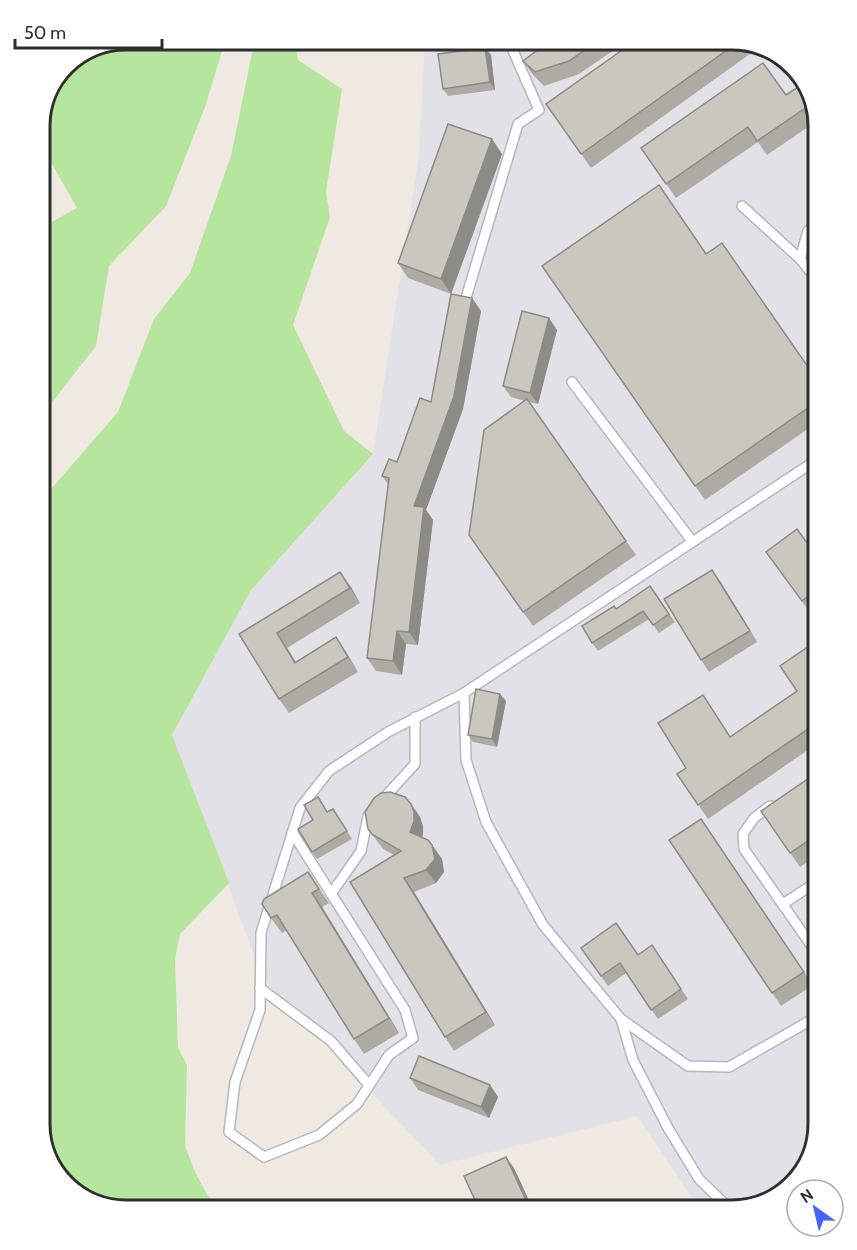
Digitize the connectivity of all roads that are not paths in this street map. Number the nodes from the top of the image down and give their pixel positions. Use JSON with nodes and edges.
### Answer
{"nodes":[{"id":1,"x":513,"y":50,"type":"edge"},
{"id":2,"x":548,"y":103,"type":"edge"},
{"id":3,"x":539,"y":110,"type":"junction"},
{"id":4,"x":742,"y":206,"type":"dead end"},
{"id":5,"x":808,"y":231,"type":"edge"},
{"id":6,"x":800,"y":259,"type":"junction"},
{"id":7,"x":808,"y":269,"type":"edge"},
{"id":8,"x":466,"y":298,"type":"edge"},
{"id":9,"x":572,"y":382,"type":"dead end"},
{"id":10,"x":808,"y":466,"type":"edge"},
{"id":11,"x":692,"y":541,"type":"junction"},
{"id":12,"x":464,"y":693,"type":"junction"},
{"id":13,"x":415,"y":717,"type":"junction"},
{"id":14,"x":781,"y":798,"type":"edge"},
{"id":15,"x":292,"y":832,"type":"junction"},
{"id":16,"x":808,"y":888,"type":"edge"},
{"id":17,"x":331,"y":894,"type":"junction"},
{"id":18,"x":783,"y":904,"type":"junction"},
{"id":19,"x":808,"y":940,"type":"edge"},
{"id":20,"x":260,"y":988,"type":"junction"},
{"id":21,"x":621,"y":1019,"type":"junction"},
{"id":22,"x":808,"y":1022,"type":"edge"},
{"id":23,"x":369,"y":1085,"type":"junction"},
{"id":24,"x":721,"y":1200,"type":"edge"}],
"edges":[{"from":1,"to":3,"type":"lane"},
{"from":2,"to":3,"type":"lane"},
{"from":3,"to":8,"type":"lane"},
{"from":4,"to":6,"type":"lane"},
{"from":5,"to":6,"type":"lane"},
{"from":6,"to":7,"type":"lane"},
{"from":9,"to":11,"type":"lane"},
{"from":10,"to":11,"type":"lane"},
{"from":11,"to":12,"type":"lane"},
{"from":12,"to":13,"type":"lane"},
{"from":12,"to":21,"type":"lane"},
{"from":13,"to":15,"type":"lane"},
{"from":13,"to":17,"type":"lane"},
{"from":14,"to":18,"type":"lane"},
{"from":15,"to":17,"type":"lane"},
{"from":15,"to":20,"type":"lane"},
{"from":16,"to":18,"type":"lane"},
{"from":17,"to":23,"type":"lane"},
{"from":18,"to":19,"type":"lane"},
{"from":20,"to":23,"type":"lane"},
{"from":20,"to":23,"type":"lane"},
{"from":21,"to":22,"type":"lane"},
{"from":21,"to":24,"type":"lane"}]}
